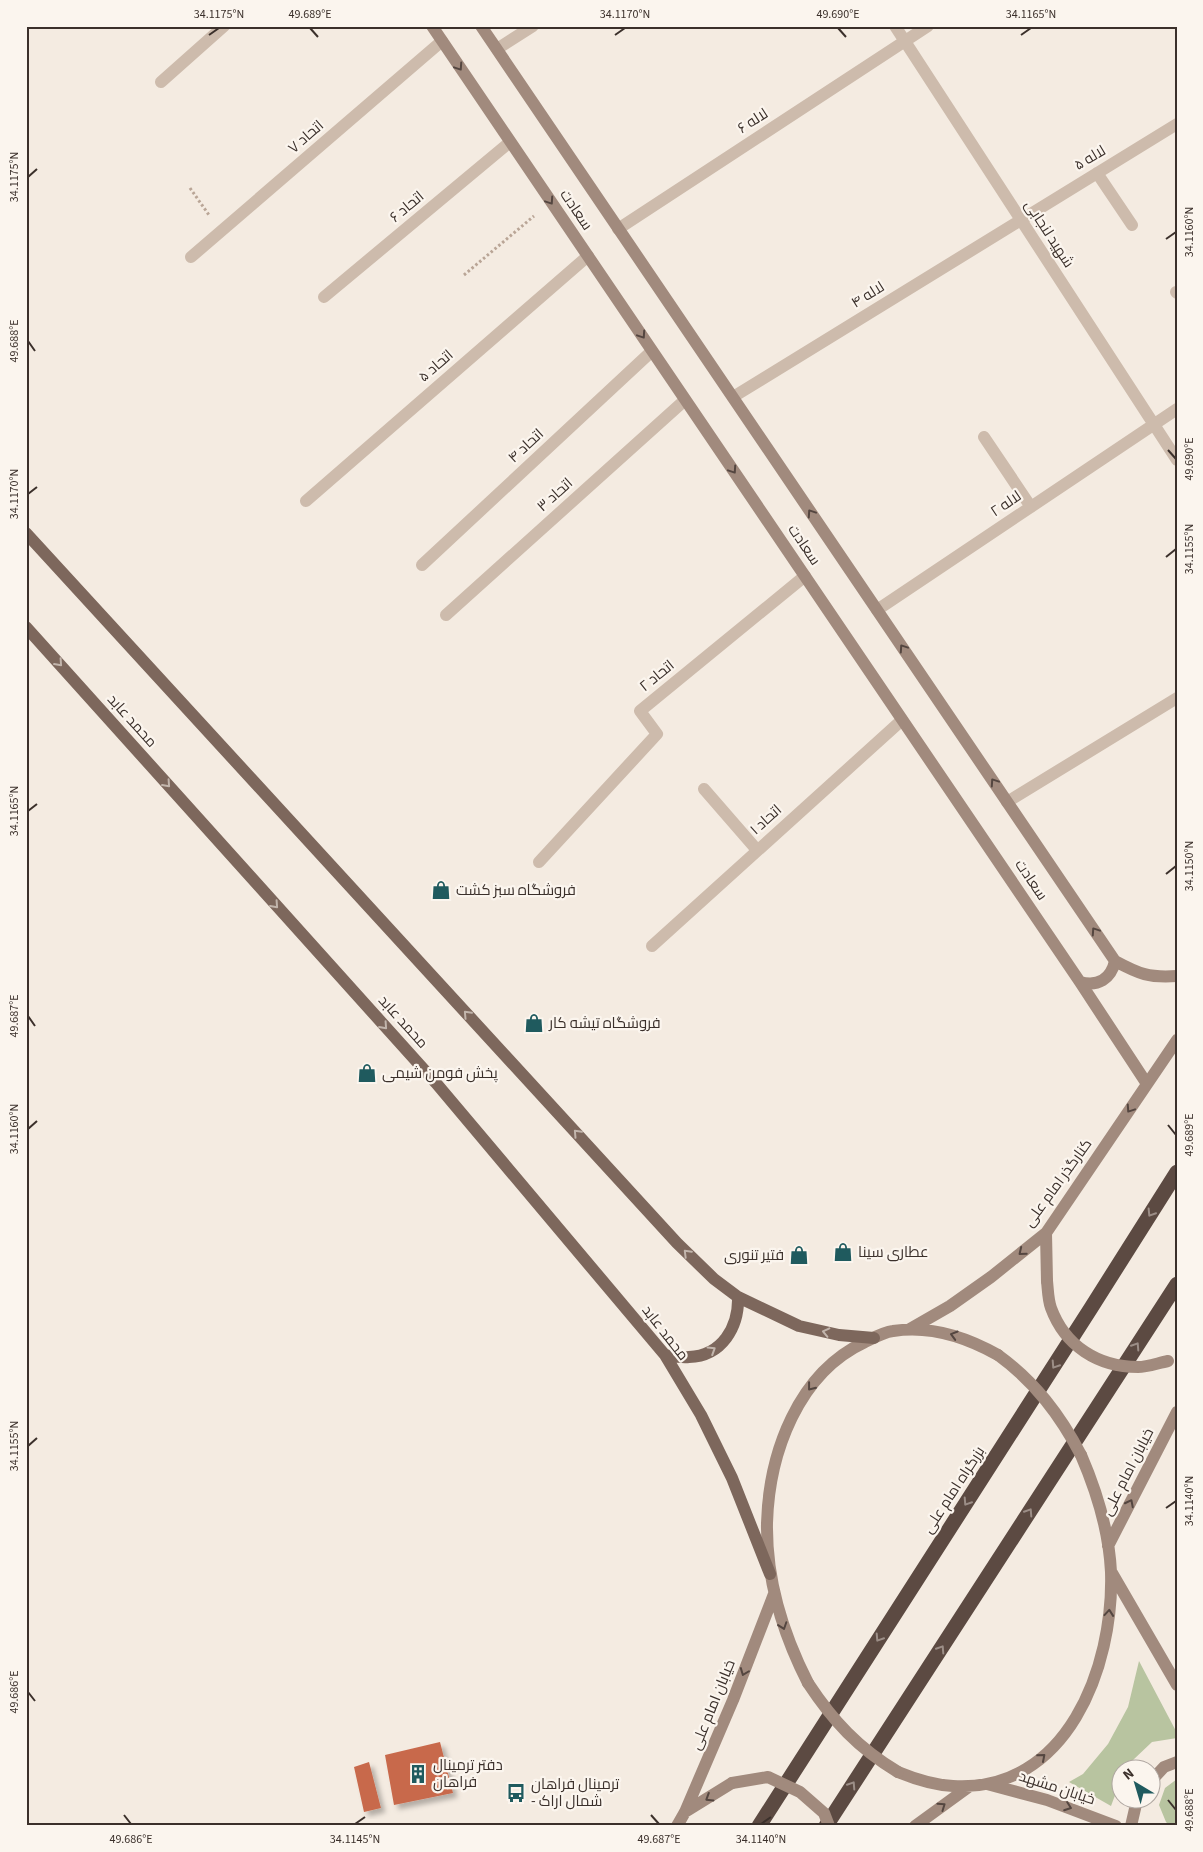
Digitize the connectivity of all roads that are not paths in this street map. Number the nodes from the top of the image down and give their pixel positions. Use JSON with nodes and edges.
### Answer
{"nodes":[{"id":1,"x":224,"y":26,"type":"edge"},
{"id":2,"x":432,"y":26,"type":"edge"},
{"id":3,"x":481,"y":26,"type":"edge"},
{"id":4,"x":533,"y":26,"type":"edge"},
{"id":5,"x":895,"y":26,"type":"edge"},
{"id":6,"x":928,"y":26,"type":"edge"},
{"id":7,"x":442,"y":41,"type":"junction"},
{"id":8,"x":905,"y":41,"type":"junction"},
{"id":9,"x":497,"y":49,"type":"junction"},
{"id":10,"x":161,"y":82,"type":"dead end"},
{"id":11,"x":1177,"y":124,"type":"edge"},
{"id":12,"x":510,"y":142,"type":"junction"},
{"id":13,"x":1097,"y":172,"type":"junction"},
{"id":14,"x":1020,"y":219,"type":"junction"},
{"id":15,"x":1132,"y":225,"type":"dead end"},
{"id":16,"x":618,"y":229,"type":"junction"},
{"id":17,"x":588,"y":256,"type":"junction"},
{"id":18,"x":191,"y":257,"type":"dead end"},
{"id":19,"x":324,"y":297,"type":"dead end"},
{"id":20,"x":652,"y":351,"type":"junction"},
{"id":21,"x":733,"y":397,"type":"junction"},
{"id":22,"x":685,"y":400,"type":"junction"},
{"id":23,"x":1177,"y":409,"type":"edge"},
{"id":24,"x":1154,"y":425,"type":"junction"},
{"id":25,"x":984,"y":437,"type":"dead end"},
{"id":26,"x":1177,"y":460,"type":"edge"},
{"id":27,"x":306,"y":501,"type":"dead end"},
{"id":28,"x":1030,"y":508,"type":"junction"},
{"id":29,"x":26,"y":533,"type":"edge"},
{"id":30,"x":422,"y":564,"type":"dead end"},
{"id":31,"x":805,"y":576,"type":"junction"},
{"id":32,"x":877,"y":610,"type":"junction"},
{"id":33,"x":446,"y":615,"type":"dead end"},
{"id":34,"x":26,"y":626,"type":"edge"},
{"id":35,"x":1177,"y":698,"type":"edge"},
{"id":36,"x":902,"y":720,"type":"junction"},
{"id":37,"x":704,"y":789,"type":"dead end"},
{"id":38,"x":1007,"y":802,"type":"junction"},
{"id":39,"x":758,"y":850,"type":"junction"},
{"id":40,"x":539,"y":862,"type":"dead end"},
{"id":41,"x":652,"y":946,"type":"dead end"},
{"id":42,"x":1115,"y":961,"type":"junction"},
{"id":43,"x":1177,"y":976,"type":"edge"},
{"id":44,"x":1080,"y":982,"type":"junction"},
{"id":45,"x":1177,"y":1040,"type":"edge"},
{"id":46,"x":1146,"y":1084,"type":"junction"},
{"id":47,"x":1177,"y":1172,"type":"edge"},
{"id":48,"x":1046,"y":1233,"type":"junction"},
{"id":49,"x":1177,"y":1284,"type":"edge"},
{"id":50,"x":738,"y":1297,"type":"junction"},
{"id":51,"x":909,"y":1330,"type":"junction"},
{"id":52,"x":874,"y":1338,"type":"junction"},
{"id":53,"x":665,"y":1356,"type":"junction"},
{"id":54,"x":1172,"y":1360,"type":"edge"},
{"id":55,"x":1177,"y":1412,"type":"edge"},
{"id":56,"x":1108,"y":1546,"type":"junction"},
{"id":57,"x":1111,"y":1570,"type":"junction"},
{"id":58,"x":770,"y":1574,"type":"junction"},
{"id":59,"x":774,"y":1594,"type":"junction"},
{"id":60,"x":1177,"y":1685,"type":"edge"},
{"id":61,"x":1177,"y":1762,"type":"edge"},
{"id":62,"x":1160,"y":1771,"type":"edge"},
{"id":63,"x":987,"y":1784,"type":"junction"},
{"id":64,"x":970,"y":1786,"type":"junction"},
{"id":65,"x":1136,"y":1810,"type":"edge"},
{"id":66,"x":686,"y":1812,"type":"junction"},
{"id":67,"x":677,"y":1826,"type":"edge"},
{"id":68,"x":759,"y":1826,"type":"edge"},
{"id":69,"x":827,"y":1826,"type":"edge"},
{"id":70,"x":914,"y":1826,"type":"edge"},
{"id":71,"x":1116,"y":1826,"type":"edge"},
{"id":72,"x":1132,"y":1826,"type":"edge"}],
"edges":[{"from":1,"to":10,"type":"street"},
{"from":2,"to":7,"type":"main road","name":"سعادت"},
{"from":3,"to":9,"type":"main road","name":"سعادت"},
{"from":4,"to":9,"type":"street"},
{"from":5,"to":8,"type":"street","name":"شهید لنجابی"},
{"from":6,"to":8,"type":"street","name":"لاله ۶"},
{"from":7,"to":12,"type":"main road","name":"سعادت","one_way":true},
{"from":7,"to":18,"type":"street","name":"اتحاد ۷"},
{"from":8,"to":14,"type":"street","name":"شهید لنجابی"},
{"from":8,"to":16,"type":"street","name":"لاله ۶"},
{"from":9,"to":16,"type":"main road","name":"سعادت"},
{"from":11,"to":13,"type":"street","name":"لاله ۵"},
{"from":12,"to":17,"type":"main road","name":"سعادت","one_way":true},
{"from":12,"to":19,"type":"street","name":"اتحاد ۶"},
{"from":13,"to":14,"type":"street","name":"لاله ۵"},
{"from":13,"to":15,"type":"street"},
{"from":14,"to":21,"type":"street","name":"لاله ۴"},
{"from":14,"to":24,"type":"street","name":"شهید لنجابی"},
{"from":16,"to":21,"type":"main road","name":"سعادت"},
{"from":17,"to":20,"type":"main road","name":"سعادت","one_way":true},
{"from":17,"to":27,"type":"street","name":"اتحاد ۵"},
{"from":20,"to":22,"type":"main road","name":"سعادت"},
{"from":20,"to":30,"type":"street","name":"اتحاد ۴"},
{"from":32,"to":21,"type":"main road","name":"سعادت","one_way":true},
{"from":22,"to":31,"type":"main road","name":"سعادت","one_way":true},
{"from":22,"to":33,"type":"street","name":"اتحاد ۳"},
{"from":23,"to":24,"type":"street","name":"لاله ۲"},
{"from":24,"to":26,"type":"street","name":"شهید لنجابی"},
{"from":24,"to":28,"type":"street","name":"لاله ۲"},
{"from":25,"to":28,"type":"street"},
{"from":28,"to":32,"type":"street","name":"لاله ۲"},
{"from":50,"to":29,"type":"main road","one_way":true},
{"from":31,"to":36,"type":"main road","name":"سعادت"},
{"from":31,"to":40,"type":"street","name":"اتحاد ۲"},
{"from":38,"to":32,"type":"main road","name":"سعادت","one_way":true},
{"from":34,"to":53,"type":"main road","name":"محمد عابد","one_way":true},
{"from":35,"to":38,"type":"street"},
{"from":36,"to":39,"type":"street","name":"اتحاد ۱"},
{"from":36,"to":44,"type":"main road","name":"سعادت"},
{"from":37,"to":39,"type":"street"},
{"from":42,"to":38,"type":"main road","name":"سعادت","one_way":true},
{"from":39,"to":41,"type":"street","name":"اتحاد ۱"},
{"from":42,"to":43,"type":"main road","name":"سعادت"},
{"from":42,"to":44,"type":"main road"},
{"from":44,"to":46,"type":"main road","name":"سعادت"},
{"from":45,"to":46,"type":"main road","name":"کنارگذر امام علی"},
{"from":46,"to":48,"type":"main road","name":"کنارگذر امام علی","one_way":true},
{"from":47,"to":68,"type":"highway","name":"بزرگراه امام علی","one_way":true},
{"from":48,"to":51,"type":"main road","name":"کنارگذر امام علی","one_way":true},
{"from":48,"to":54,"type":"main road","bridge":true},
{"from":69,"to":49,"type":"highway","one_way":true},
{"from":52,"to":50,"type":"main road","one_way":true},
{"from":53,"to":50,"type":"main road","one_way":true},
{"from":51,"to":52,"type":"main road"},
{"from":56,"to":51,"type":"main road","one_way":true,"bridge":true},
{"from":52,"to":58,"type":"main road","one_way":true},
{"from":53,"to":58,"type":"main road","name":"محمد عابد"},
{"from":56,"to":55,"type":"main road","name":"خیابان امام علی","one_way":true},
{"from":56,"to":57,"type":"main road"},
{"from":57,"to":60,"type":"main road"},
{"from":63,"to":57,"type":"main road","one_way":true},
{"from":58,"to":59,"type":"main road"},
{"from":59,"to":64,"type":"main road","one_way":true,"bridge":true},
{"from":59,"to":66,"type":"main road","name":"خیابان امام علی","one_way":true},
{"from":61,"to":62,"type":"main road"},
{"from":63,"to":64,"type":"main road"},
{"from":63,"to":71,"type":"main road","name":"خیابان مشهد","one_way":true},
{"from":70,"to":64,"type":"main road","one_way":true},
{"from":65,"to":72,"type":"main road"},
{"from":66,"to":67,"type":"main road","name":"خیابان امام علی"},
{"from":69,"to":66,"type":"main road","one_way":true,"bridge":true}]}
